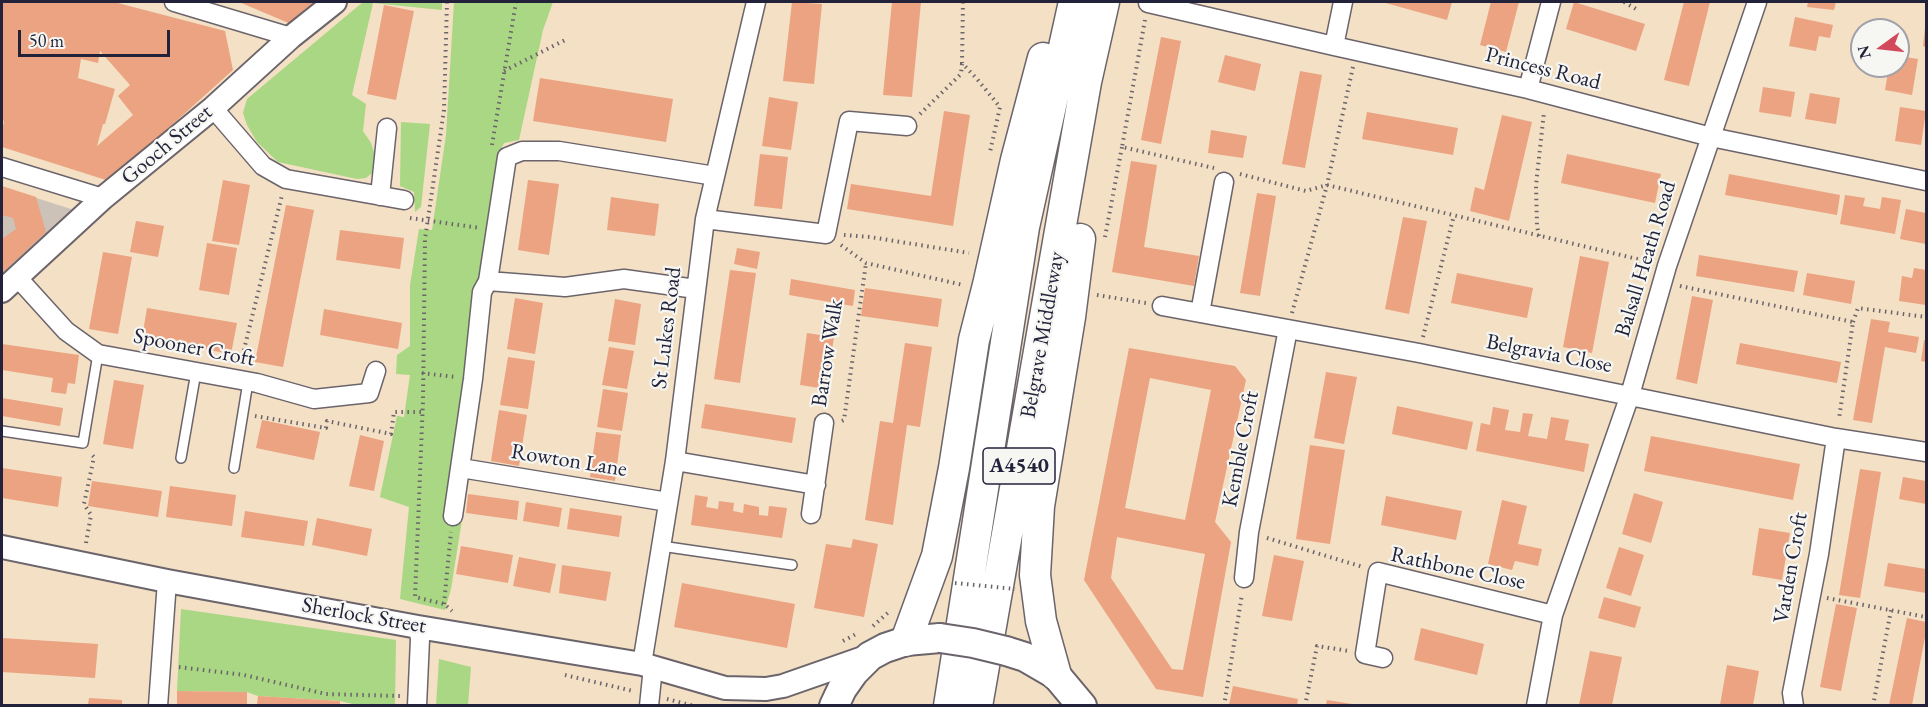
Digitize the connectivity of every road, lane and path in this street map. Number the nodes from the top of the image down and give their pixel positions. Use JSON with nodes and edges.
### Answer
{"nodes":[{"id":1,"x":174,"y":2,"type":"edge"},
{"id":2,"x":335,"y":2,"type":"edge"},
{"id":3,"x":447,"y":2,"type":"edge"},
{"id":4,"x":756,"y":2,"type":"edge"},
{"id":5,"x":963,"y":2,"type":"edge"},
{"id":6,"x":1058,"y":2,"type":"edge"},
{"id":7,"x":1074,"y":2,"type":"edge"},
{"id":8,"x":1104,"y":2,"type":"edge"},
{"id":9,"x":1117,"y":2,"type":"edge"},
{"id":10,"x":1343,"y":2,"type":"edge"},
{"id":11,"x":1551,"y":2,"type":"edge"},
{"id":12,"x":1624,"y":2,"type":"edge"},
{"id":13,"x":1757,"y":2,"type":"edge"},
{"id":14,"x":1149,"y":3,"type":"edge"},
{"id":15,"x":1636,"y":9,"type":"dead end"},
{"id":16,"x":291,"y":37,"type":"junction"},
{"id":17,"x":567,"y":39,"type":"dead end"},
{"id":18,"x":1334,"y":46,"type":"junction"},
{"id":19,"x":1357,"y":51,"type":"junction"},
{"id":20,"x":962,"y":63,"type":"junction"},
{"id":21,"x":503,"y":72,"type":"dead end"},
{"id":22,"x":1528,"y":88,"type":"junction"},
{"id":23,"x":1549,"y":94,"type":"junction"},
{"id":24,"x":213,"y":108,"type":"junction"},
{"id":25,"x":907,"y":126,"type":"joint"},
{"id":26,"x":387,"y":128,"type":"dead end"},
{"id":27,"x":1711,"y":137,"type":"junction"},
{"id":28,"x":1122,"y":147,"type":"junction"},
{"id":29,"x":988,"y":163,"type":"dead end"},
{"id":30,"x":2,"y":167,"type":"edge"},
{"id":31,"x":715,"y":176,"type":"junction"},
{"id":32,"x":1225,"y":176,"type":"junction"},
{"id":33,"x":286,"y":179,"type":"junction"},
{"id":34,"x":1926,"y":181,"type":"edge"},
{"id":35,"x":1327,"y":185,"type":"junction"},
{"id":36,"x":380,"y":196,"type":"junction"},
{"id":37,"x":103,"y":198,"type":"junction"},
{"id":38,"x":404,"y":200,"type":"joint"},
{"id":39,"x":1454,"y":215,"type":"junction"},
{"id":40,"x":705,"y":219,"type":"junction"},
{"id":41,"x":428,"y":221,"type":"junction"},
{"id":42,"x":495,"y":230,"type":"junction"},
{"id":43,"x":826,"y":234,"type":"junction"},
{"id":44,"x":1539,"y":236,"type":"junction"},
{"id":45,"x":1105,"y":238,"type":"dead end"},
{"id":46,"x":972,"y":242,"type":"dead end"},
{"id":47,"x":969,"y":253,"type":"junction"},
{"id":48,"x":866,"y":263,"type":"junction"},
{"id":49,"x":967,"y":264,"type":"dead end"},
{"id":50,"x":966,"y":274,"type":"dead end"},
{"id":51,"x":1665,"y":274,"type":"junction"},
{"id":52,"x":488,"y":282,"type":"junction"},
{"id":53,"x":9,"y":284,"type":"edge"},
{"id":54,"x":1097,"y":284,"type":"dead end"},
{"id":55,"x":696,"y":289,"type":"junction"},
{"id":56,"x":1162,"y":306,"type":"joint"},
{"id":57,"x":1200,"y":313,"type":"junction"},
{"id":58,"x":1926,"y":317,"type":"edge"},
{"id":59,"x":1853,"y":322,"type":"junction"},
{"id":60,"x":1288,"y":329,"type":"junction"},
{"id":61,"x":1419,"y":353,"type":"junction"},
{"id":62,"x":98,"y":354,"type":"junction"},
{"id":63,"x":375,"y":371,"type":"dead end"},
{"id":64,"x":196,"y":372,"type":"junction"},
{"id":65,"x":422,"y":373,"type":"junction"},
{"id":66,"x":473,"y":379,"type":"junction"},
{"id":67,"x":243,"y":381,"type":"junction"},
{"id":68,"x":1630,"y":395,"type":"junction"},
{"id":69,"x":422,"y":412,"type":"junction"},
{"id":70,"x":243,"y":414,"type":"junction"},
{"id":71,"x":824,"y":423,"type":"joint"},
{"id":72,"x":2,"y":431,"type":"edge"},
{"id":73,"x":1836,"y":438,"type":"junction"},
{"id":74,"x":83,"y":443,"type":"junction"},
{"id":75,"x":1926,"y":452,"type":"edge"},
{"id":76,"x":181,"y":458,"type":"dead end"},
{"id":77,"x":675,"y":461,"type":"junction"},
{"id":78,"x":234,"y":468,"type":"dead end"},
{"id":79,"x":461,"y":468,"type":"junction"},
{"id":80,"x":816,"y":485,"type":"junction"},
{"id":81,"x":668,"y":502,"type":"junction"},
{"id":82,"x":812,"y":514,"type":"dead end"},
{"id":83,"x":453,"y":516,"type":"joint"},
{"id":84,"x":1249,"y":532,"type":"junction"},
{"id":85,"x":661,"y":546,"type":"junction"},
{"id":86,"x":2,"y":547,"type":"edge"},
{"id":87,"x":82,"y":563,"type":"junction"},
{"id":88,"x":792,"y":565,"type":"dead end"},
{"id":89,"x":1378,"y":572,"type":"junction"},
{"id":90,"x":1244,"y":578,"type":"joint"},
{"id":91,"x":167,"y":580,"type":"junction"},
{"id":92,"x":955,"y":583,"type":"dead end"},
{"id":93,"x":1015,"y":589,"type":"dead end"},
{"id":94,"x":1811,"y":596,"type":"junction"},
{"id":95,"x":444,"y":604,"type":"junction"},
{"id":96,"x":897,"y":606,"type":"dead end"},
{"id":97,"x":452,"y":609,"type":"dead end"},
{"id":98,"x":1891,"y":610,"type":"junction"},
{"id":99,"x":1553,"y":615,"type":"junction"},
{"id":100,"x":1926,"y":617,"type":"edge"},
{"id":101,"x":872,"y":626,"type":"dead end"},
{"id":102,"x":418,"y":627,"type":"junction"},
{"id":103,"x":906,"y":641,"type":"junction"},
{"id":104,"x":842,"y":642,"type":"dead end"},
{"id":105,"x":866,"y":644,"type":"junction"},
{"id":106,"x":1365,"y":654,"type":"junction"},
{"id":107,"x":1383,"y":657,"type":"dead end"},
{"id":108,"x":161,"y":666,"type":"junction"},
{"id":109,"x":648,"y":666,"type":"junction"},
{"id":110,"x":554,"y":673,"type":"dead end"},
{"id":111,"x":1056,"y":675,"type":"junction"},
{"id":112,"x":725,"y":688,"type":"junction"},
{"id":113,"x":650,"y":700,"type":"edge"},
{"id":114,"x":417,"y":701,"type":"edge"},
{"id":115,"x":158,"y":705,"type":"edge"},
{"id":116,"x":694,"y":705,"type":"edge"},
{"id":117,"x":753,"y":705,"type":"edge"},
{"id":118,"x":834,"y":705,"type":"edge"},
{"id":119,"x":949,"y":705,"type":"edge"},
{"id":120,"x":977,"y":705,"type":"edge"},
{"id":121,"x":1082,"y":705,"type":"edge"},
{"id":122,"x":1224,"y":705,"type":"edge"},
{"id":123,"x":1305,"y":705,"type":"edge"},
{"id":124,"x":1536,"y":705,"type":"edge"},
{"id":125,"x":1794,"y":705,"type":"edge"},
{"id":126,"x":1873,"y":705,"type":"edge"}],
"edges":[{"from":1,"to":16,"type":"street"},
{"from":2,"to":16,"type":"street","name":"Gooch Street"},
{"from":3,"to":41,"type":"path"},
{"from":4,"to":31,"type":"street","name":"St Lukes Road"},
{"from":5,"to":20,"type":"path"},
{"from":6,"to":103,"type":"highway"},
{"from":7,"to":119,"type":"highway","name":"Belgrave Middleway","number":"A4540"},
{"from":8,"to":120,"type":"highway","name":"Belgrave Middleway","number":"A4540"},
{"from":9,"to":111,"type":"highway"},
{"from":10,"to":18,"type":"street"},
{"from":11,"to":22,"type":"street"},
{"from":12,"to":15,"type":"path"},
{"from":13,"to":27,"type":"street","name":"Balsall Heath Road"},
{"from":14,"to":18,"type":"street","name":"Princess Road"},
{"from":14,"to":28,"type":"path"},
{"from":16,"to":24,"type":"street","name":"Gooch Street"},
{"from":17,"to":21,"type":"path"},
{"from":18,"to":19,"type":"street","name":"Princess Road"},
{"from":19,"to":22,"type":"street","name":"Princess Road"},
{"from":19,"to":35,"type":"path"},
{"from":20,"to":25,"type":"path"},
{"from":20,"to":29,"type":"path"},
{"from":22,"to":23,"type":"street","name":"Princess Road"},
{"from":23,"to":27,"type":"street","name":"Princess Road"},
{"from":23,"to":44,"type":"path"},
{"from":24,"to":33,"type":"street"},
{"from":24,"to":37,"type":"street","name":"Gooch Street"},
{"from":25,"to":43,"type":"street"},
{"from":26,"to":36,"type":"street"},
{"from":27,"to":34,"type":"street","name":"Princess Road"},
{"from":27,"to":51,"type":"street","name":"Balsall Heath Road"},
{"from":28,"to":32,"type":"path"},
{"from":28,"to":45,"type":"path"},
{"from":30,"to":37,"type":"street"},
{"from":31,"to":40,"type":"street","name":"St Lukes Road"},
{"from":31,"to":42,"type":"street"},
{"from":32,"to":35,"type":"path"},
{"from":32,"to":57,"type":"street"},
{"from":33,"to":36,"type":"street"},
{"from":33,"to":67,"type":"path"},
{"from":35,"to":39,"type":"path"},
{"from":35,"to":60,"type":"path"},
{"from":36,"to":38,"type":"street"},
{"from":37,"to":53,"type":"street","name":"Gooch Street"},
{"from":38,"to":41,"type":"path"},
{"from":39,"to":44,"type":"path"},
{"from":39,"to":61,"type":"path"},
{"from":40,"to":43,"type":"street"},
{"from":40,"to":55,"type":"street","name":"St Lukes Road"},
{"from":41,"to":42,"type":"path"},
{"from":41,"to":65,"type":"path"},
{"from":42,"to":52,"type":"street"},
{"from":43,"to":47,"type":"path"},
{"from":43,"to":48,"type":"path"},
{"from":44,"to":51,"type":"path"},
{"from":46,"to":47,"type":"path"},
{"from":47,"to":49,"type":"path"},
{"from":48,"to":50,"type":"path"},
{"from":48,"to":71,"type":"path","name":"Barrow Walk"},
{"from":51,"to":59,"type":"path"},
{"from":51,"to":68,"type":"street","name":"Balsall Heath Road"},
{"from":52,"to":55,"type":"street"},
{"from":52,"to":66,"type":"street"},
{"from":53,"to":62,"type":"street","name":"Spooner Croft"},
{"from":54,"to":56,"type":"path"},
{"from":55,"to":77,"type":"street","name":"St Lukes Road"},
{"from":56,"to":57,"type":"street","name":"Belgravia Close"},
{"from":57,"to":60,"type":"street","name":"Belgravia Close"},
{"from":58,"to":59,"type":"path"},
{"from":59,"to":73,"type":"path"},
{"from":60,"to":61,"type":"street","name":"Belgravia Close"},
{"from":60,"to":84,"type":"street","name":"Kemble Croft"},
{"from":61,"to":68,"type":"street","name":"Belgravia Close"},
{"from":62,"to":64,"type":"street","name":"Spooner Croft"},
{"from":62,"to":74,"type":"lane"},
{"from":63,"to":67,"type":"street","name":"Spooner Croft"},
{"from":64,"to":67,"type":"street","name":"Spooner Croft"},
{"from":64,"to":76,"type":"lane"},
{"from":65,"to":66,"type":"path"},
{"from":65,"to":69,"type":"path"},
{"from":66,"to":79,"type":"street"},
{"from":67,"to":70,"type":"lane"},
{"from":68,"to":73,"type":"street","name":"Belgravia Close"},
{"from":68,"to":99,"type":"street","name":"Balsall Heath Road"},
{"from":69,"to":70,"type":"path"},
{"from":69,"to":95,"type":"path"},
{"from":70,"to":78,"type":"lane"},
{"from":71,"to":80,"type":"street","name":"Barrow Walk"},
{"from":72,"to":74,"type":"lane"},
{"from":73,"to":75,"type":"street","name":"Belgravia Close"},
{"from":73,"to":94,"type":"street","name":"Varden Croft"},
{"from":74,"to":87,"type":"path"},
{"from":77,"to":80,"type":"street"},
{"from":77,"to":81,"type":"street","name":"St Lukes Road"},
{"from":79,"to":81,"type":"street","name":"Rowton Lane"},
{"from":79,"to":83,"type":"street"},
{"from":80,"to":82,"type":"street","name":"Barrow Walk"},
{"from":81,"to":85,"type":"street","name":"St Lukes Road"},
{"from":83,"to":95,"type":"path"},
{"from":84,"to":89,"type":"path"},
{"from":84,"to":90,"type":"street","name":"Kemble Croft"},
{"from":85,"to":88,"type":"lane"},
{"from":85,"to":109,"type":"street","name":"St Lukes Road"},
{"from":86,"to":87,"type":"street","name":"Sherlock Street"},
{"from":87,"to":91,"type":"street","name":"Sherlock Street"},
{"from":89,"to":99,"type":"street","name":"Rathbone Close"},
{"from":89,"to":106,"type":"street","name":"Rathbone Close"},
{"from":90,"to":122,"type":"path"},
{"from":91,"to":102,"type":"street","name":"Sherlock Street"},
{"from":91,"to":108,"type":"street"},
{"from":92,"to":93,"type":"path","bridge":true},
{"from":94,"to":98,"type":"path"},
{"from":94,"to":125,"type":"street","name":"Varden Croft"},
{"from":95,"to":97,"type":"path"},
{"from":96,"to":101,"type":"path"},
{"from":98,"to":100,"type":"path"},
{"from":98,"to":126,"type":"path"},
{"from":99,"to":124,"type":"street","name":"Balsall Heath Road"},
{"from":102,"to":109,"type":"street","name":"Sherlock Street"},
{"from":102,"to":114,"type":"street"},
{"from":103,"to":105,"type":"main road"},
{"from":103,"to":111,"type":"main road","bridge":true},
{"from":104,"to":105,"type":"path"},
{"from":105,"to":112,"type":"street","name":"Sherlock Street"},
{"from":105,"to":118,"type":"main road"},
{"from":106,"to":107,"type":"street"},
{"from":106,"to":123,"type":"path"},
{"from":108,"to":114,"type":"path"},
{"from":108,"to":115,"type":"street"},
{"from":109,"to":112,"type":"street","name":"Sherlock Street"},
{"from":109,"to":113,"type":"street","name":"St Lukes Road"},
{"from":110,"to":113,"type":"path"},
{"from":111,"to":121,"type":"main road"},
{"from":112,"to":117,"type":"street","name":"Sherlock Street"},
{"from":113,"to":116,"type":"path"}]}
